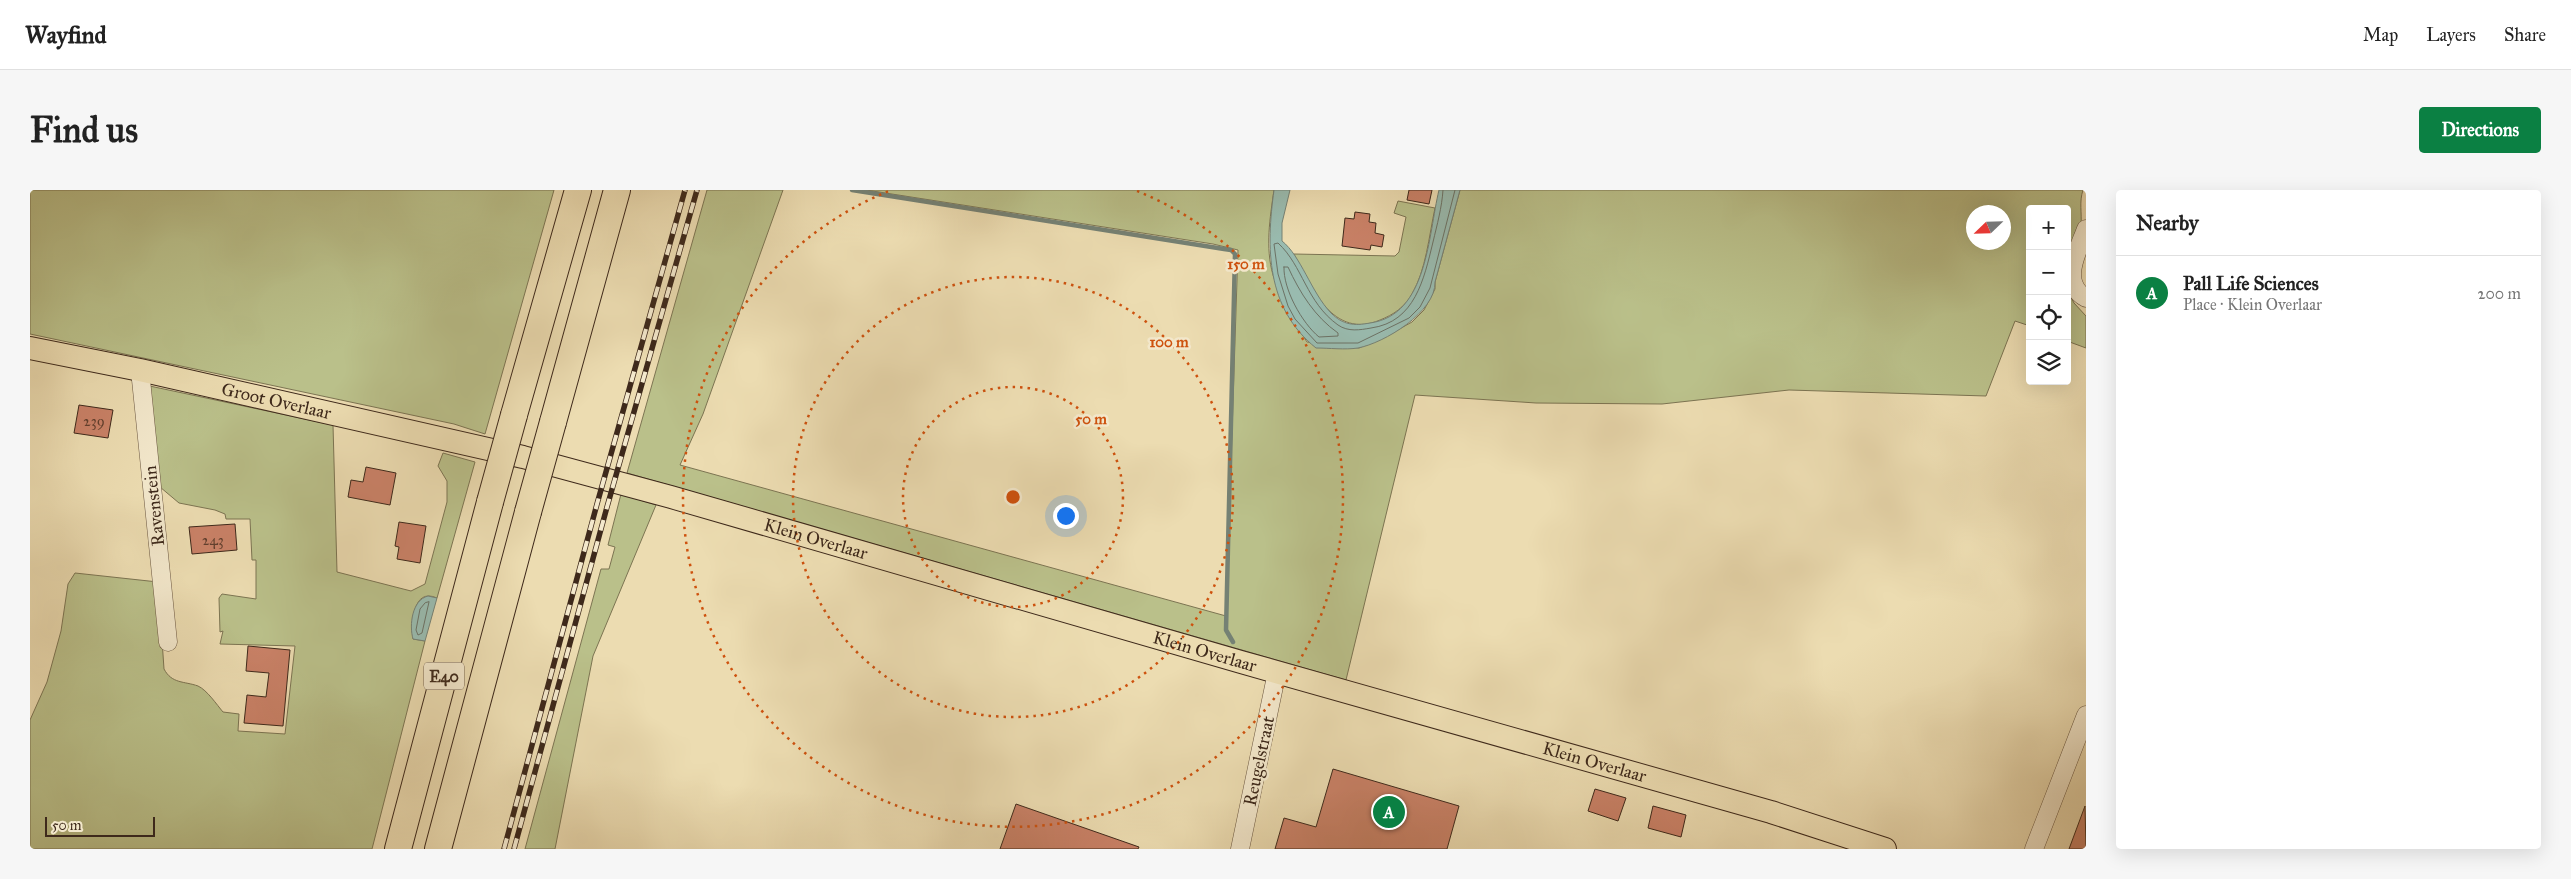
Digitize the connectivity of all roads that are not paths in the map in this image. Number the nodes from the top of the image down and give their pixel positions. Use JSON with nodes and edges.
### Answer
{"nodes":[{"id":1,"x":578,"y":190,"type":"edge"},
{"id":2,"x":617,"y":190,"type":"edge"},
{"id":3,"x":2086,"y":229,"type":"edge"},
{"id":4,"x":2086,"y":298,"type":"edge"},
{"id":5,"x":30,"y":348,"type":"edge"},
{"id":6,"x":140,"y":370,"type":"junction"},
{"id":7,"x":523,"y":457,"type":"joint"},
{"id":8,"x":168,"y":642,"type":"dead end"},
{"id":9,"x":1277,"y":672,"type":"junction"},
{"id":10,"x":2086,"y":715,"type":"edge"},
{"id":11,"x":398,"y":849,"type":"edge"},
{"id":12,"x":438,"y":849,"type":"edge"},
{"id":13,"x":1240,"y":849,"type":"edge"},
{"id":14,"x":1886,"y":849,"type":"edge"},
{"id":15,"x":2034,"y":849,"type":"edge"}],
"edges":[{"from":1,"to":11,"type":"highway","number":"E40","bridge":true},
{"from":2,"to":12,"type":"highway","number":"E40","bridge":true},
{"from":3,"to":4,"type":"street"},
{"from":5,"to":6,"type":"main road","name":"Groot Overlaar"},
{"from":6,"to":7,"type":"main road","name":"Groot Overlaar"},
{"from":6,"to":8,"type":"street","name":"Ravenstein"},
{"from":7,"to":9,"type":"main road","name":"Klein Overlaar"},
{"from":9,"to":13,"type":"street","name":"Reugelstraat"},
{"from":9,"to":14,"type":"main road","name":"Klein Overlaar"},
{"from":10,"to":15,"type":"street"}]}
